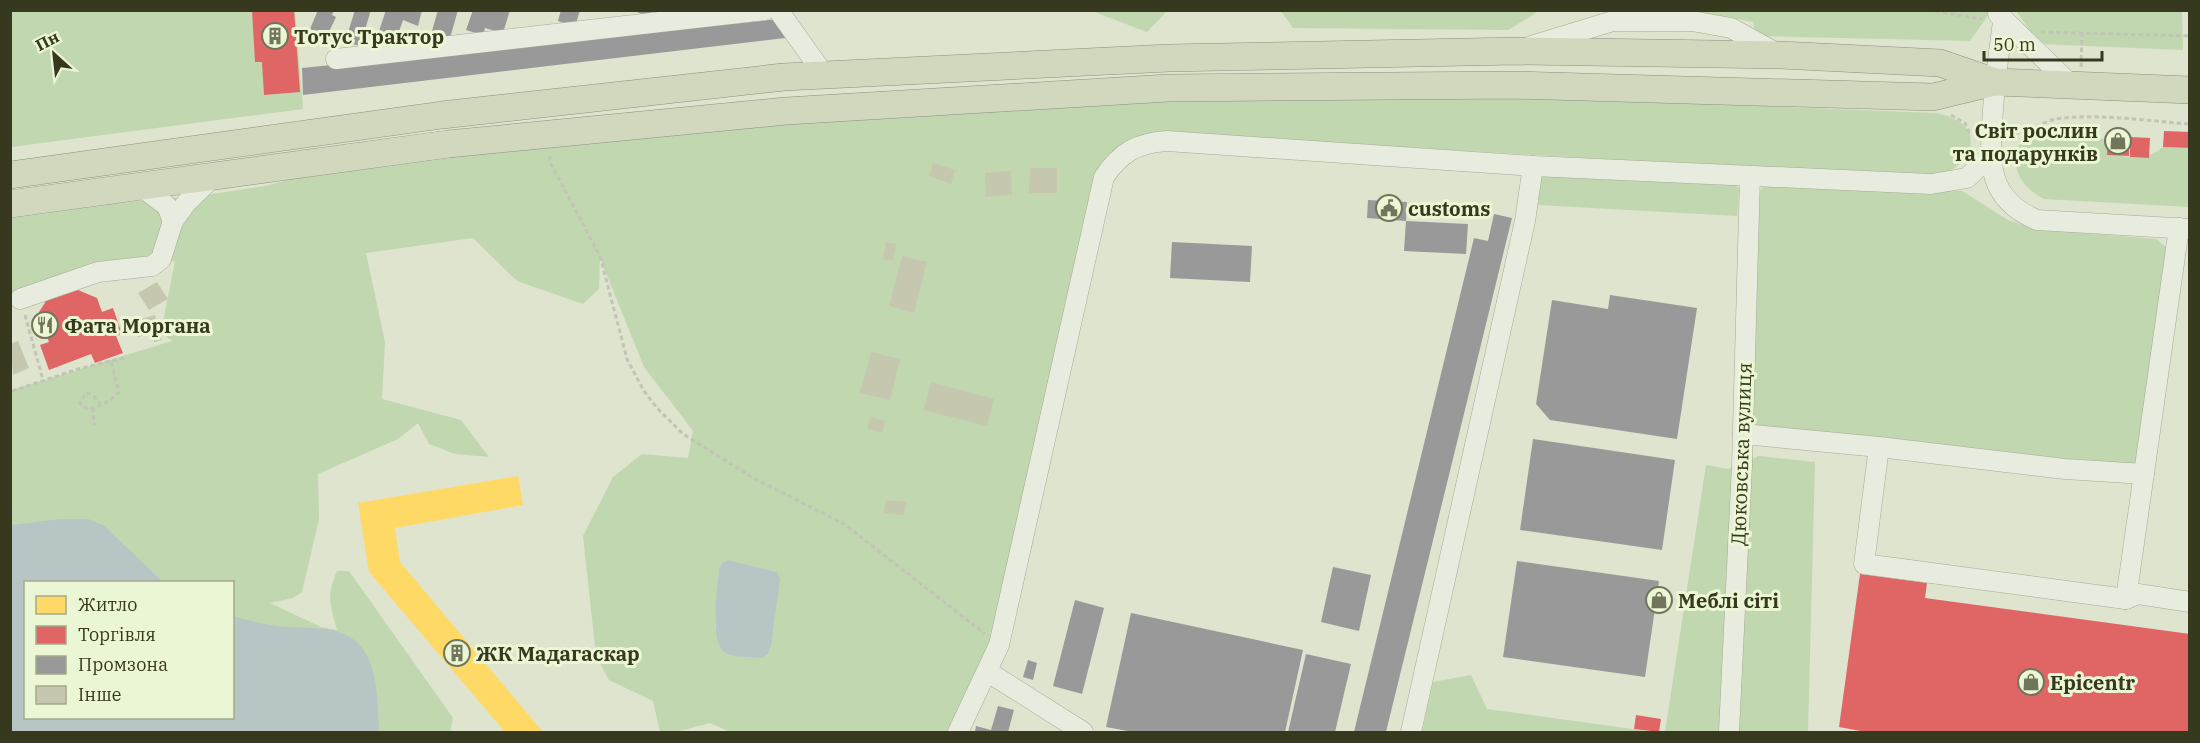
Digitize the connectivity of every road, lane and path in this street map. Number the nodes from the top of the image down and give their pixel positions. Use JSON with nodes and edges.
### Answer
{"nodes":[{"id":1,"x":765,"y":10,"type":"edge"},
{"id":2,"x":778,"y":10,"type":"edge"},
{"id":3,"x":1928,"y":10,"type":"edge"},
{"id":4,"x":2000,"y":14,"type":"edge"},
{"id":5,"x":2033,"y":31,"type":"dead end"},
{"id":6,"x":2190,"y":36,"type":"edge"},
{"id":7,"x":336,"y":59,"type":"dead end"},
{"id":8,"x":825,"y":76,"type":"junction"},
{"id":9,"x":1995,"y":82,"type":"junction"},
{"id":10,"x":2071,"y":85,"type":"junction"},
{"id":11,"x":2190,"y":90,"type":"edge"},
{"id":12,"x":1944,"y":114,"type":"dead end"},
{"id":13,"x":2190,"y":124,"type":"edge"},
{"id":14,"x":1992,"y":133,"type":"junction"},
{"id":15,"x":550,"y":154,"type":"dead end"},
{"id":16,"x":1989,"y":157,"type":"junction"},
{"id":17,"x":1533,"y":166,"type":"junction"},
{"id":18,"x":10,"y":175,"type":"edge"},
{"id":19,"x":215,"y":175,"type":"junction"},
{"id":20,"x":1750,"y":176,"type":"junction"},
{"id":21,"x":140,"y":186,"type":"junction"},
{"id":22,"x":10,"y":204,"type":"edge"},
{"id":23,"x":173,"y":221,"type":"junction"},
{"id":24,"x":2184,"y":228,"type":"edge"},
{"id":25,"x":20,"y":299,"type":"joint"},
{"id":26,"x":127,"y":357,"type":"dead end"},
{"id":27,"x":111,"y":361,"type":"junction"},
{"id":28,"x":43,"y":380,"type":"junction"},
{"id":29,"x":12,"y":391,"type":"edge"},
{"id":30,"x":101,"y":405,"type":"junction"},
{"id":31,"x":93,"y":408,"type":"junction"},
{"id":32,"x":94,"y":425,"type":"dead end"},
{"id":33,"x":1743,"y":434,"type":"junction"},
{"id":34,"x":1879,"y":447,"type":"junction"},
{"id":35,"x":2144,"y":474,"type":"junction"},
{"id":36,"x":2126,"y":598,"type":"junction"},
{"id":37,"x":2190,"y":602,"type":"edge"},
{"id":38,"x":999,"y":645,"type":"junction"},
{"id":39,"x":988,"y":672,"type":"junction"},
{"id":40,"x":958,"y":732,"type":"edge"},
{"id":41,"x":1083,"y":732,"type":"edge"},
{"id":42,"x":1411,"y":732,"type":"edge"},
{"id":43,"x":1730,"y":732,"type":"edge"}],
"edges":[{"from":1,"to":7,"type":"street"},
{"from":2,"to":8,"type":"street"},
{"from":3,"to":4,"type":"path"},
{"from":4,"to":9,"type":"street"},
{"from":4,"to":10,"type":"street"},
{"from":5,"to":6,"type":"path"},
{"from":8,"to":9,"type":"highway"},
{"from":8,"to":18,"type":"highway"},
{"from":9,"to":10,"type":"highway"},
{"from":9,"to":14,"type":"street"},
{"from":9,"to":19,"type":"highway"},
{"from":10,"to":11,"type":"highway"},
{"from":12,"to":14,"type":"path"},
{"from":13,"to":14,"type":"path"},
{"from":14,"to":16,"type":"street"},
{"from":15,"to":38,"type":"path"},
{"from":16,"to":20,"type":"street"},
{"from":16,"to":24,"type":"street"},
{"from":17,"to":20,"type":"street"},
{"from":17,"to":38,"type":"street"},
{"from":17,"to":42,"type":"street"},
{"from":19,"to":21,"type":"highway"},
{"from":19,"to":23,"type":"street"},
{"from":20,"to":33,"type":"street","name":"Дюковська вулиця"},
{"from":21,"to":22,"type":"highway"},
{"from":21,"to":23,"type":"street"},
{"from":23,"to":25,"type":"street"},
{"from":24,"to":35,"type":"street"},
{"from":25,"to":28,"type":"path"},
{"from":26,"to":27,"type":"path"},
{"from":27,"to":28,"type":"path"},
{"from":27,"to":30,"type":"path"},
{"from":28,"to":29,"type":"path"},
{"from":30,"to":31,"type":"path"},
{"from":30,"to":31,"type":"path"},
{"from":31,"to":32,"type":"path"},
{"from":33,"to":34,"type":"street"},
{"from":33,"to":43,"type":"street","name":"Дюковська вулиця"},
{"from":34,"to":35,"type":"street"},
{"from":34,"to":36,"type":"street"},
{"from":35,"to":36,"type":"street"},
{"from":36,"to":37,"type":"street"},
{"from":38,"to":39,"type":"street"},
{"from":39,"to":40,"type":"street"},
{"from":39,"to":41,"type":"street"}]}
